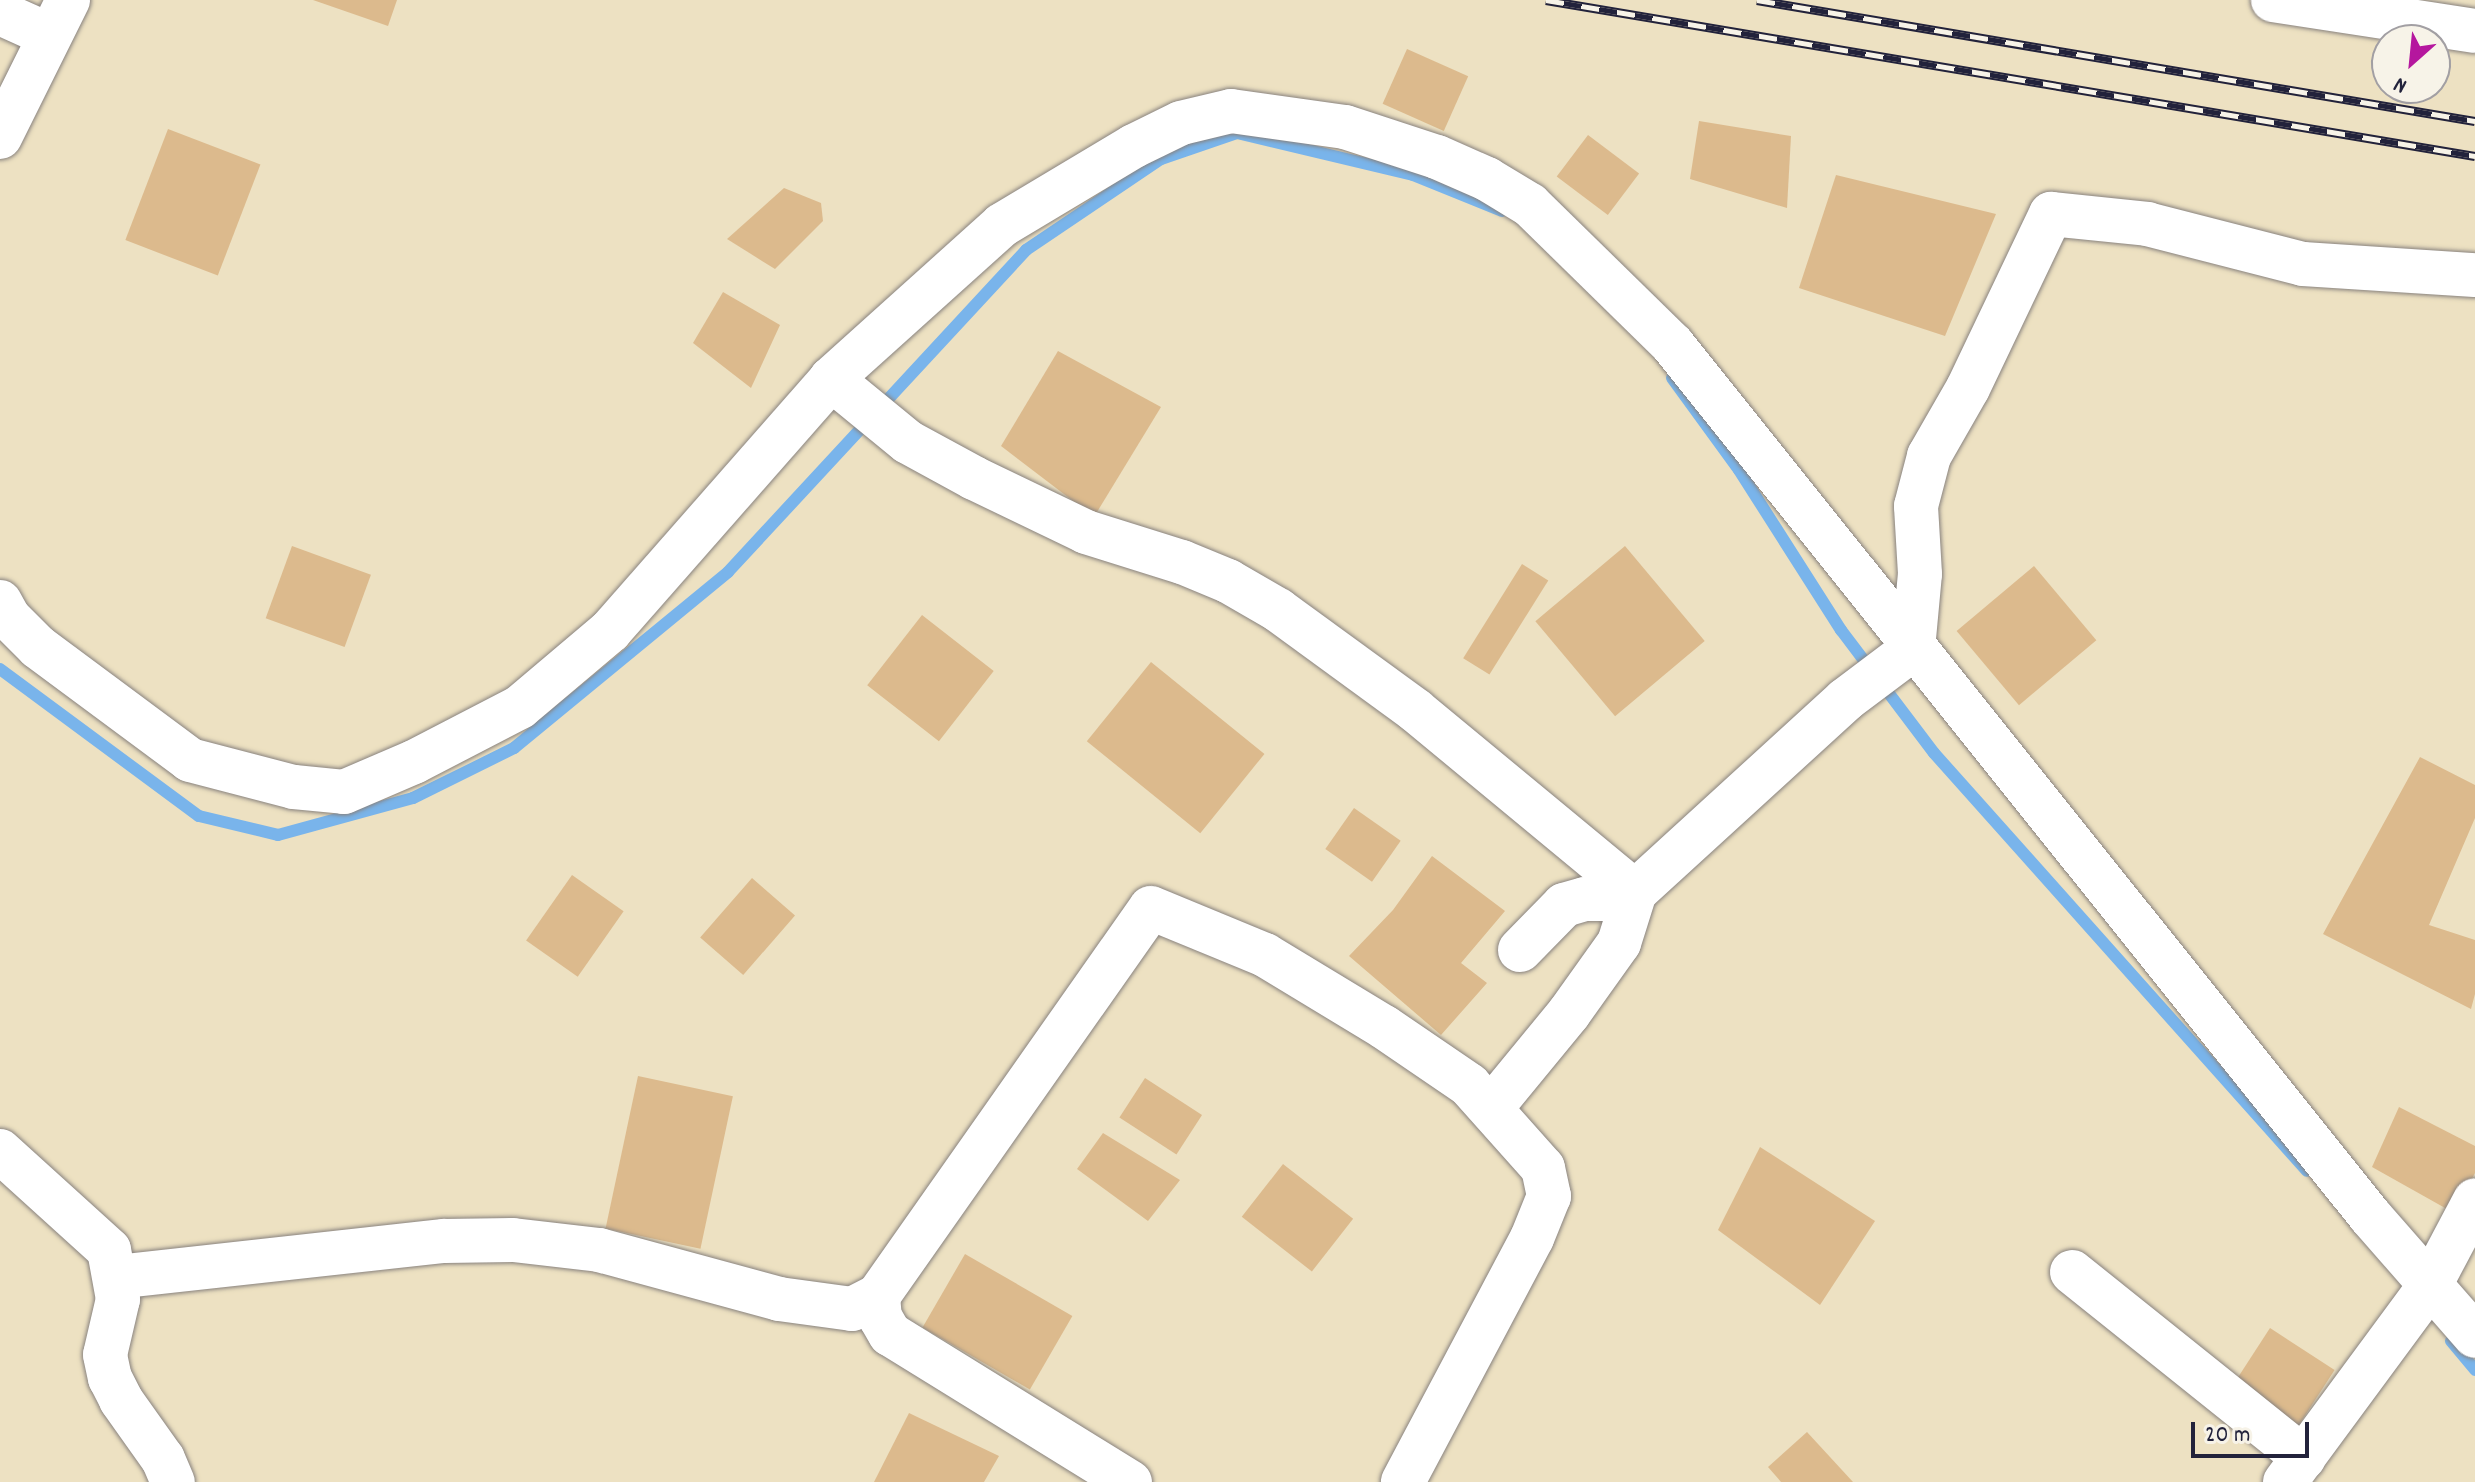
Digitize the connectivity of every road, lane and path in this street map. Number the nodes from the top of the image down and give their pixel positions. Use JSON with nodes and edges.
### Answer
{"nodes":[{"id":1,"x":2273,"y":0,"type":"edge"},
{"id":2,"x":0,"y":13,"type":"edge"},
{"id":3,"x":58,"y":18,"type":"edge"},
{"id":4,"x":2475,"y":31,"type":"edge"},
{"id":5,"x":0,"y":137,"type":"edge"},
{"id":6,"x":2475,"y":275,"type":"edge"},
{"id":7,"x":844,"y":389,"type":"junction"},
{"id":8,"x":3,"y":618,"type":"edge"},
{"id":9,"x":1902,"y":656,"type":"junction"},
{"id":10,"x":1635,"y":892,"type":"junction"},
{"id":11,"x":1520,"y":950,"type":"dead end"},
{"id":12,"x":1491,"y":1108,"type":"junction"},
{"id":13,"x":0,"y":1151,"type":"edge"},
{"id":14,"x":2475,"y":1200,"type":"edge"},
{"id":15,"x":2072,"y":1272,"type":"dead end"},
{"id":16,"x":116,"y":1277,"type":"junction"},
{"id":17,"x":2429,"y":1287,"type":"junction"},
{"id":18,"x":878,"y":1296,"type":"junction"},
{"id":19,"x":2475,"y":1336,"type":"edge"},
{"id":20,"x":2294,"y":1470,"type":"edge"},
{"id":21,"x":173,"y":1482,"type":"edge"},
{"id":22,"x":1130,"y":1482,"type":"edge"},
{"id":23,"x":1403,"y":1482,"type":"edge"}],
"edges":[{"from":1,"to":4,"type":"street"},
{"from":2,"to":3,"type":"street"},
{"from":3,"to":5,"type":"street"},
{"from":6,"to":9,"type":"street"},
{"from":7,"to":8,"type":"street"},
{"from":7,"to":9,"type":"street"},
{"from":7,"to":10,"type":"street"},
{"from":9,"to":10,"type":"street"},
{"from":9,"to":17,"type":"street"},
{"from":10,"to":11,"type":"street"},
{"from":10,"to":12,"type":"street"},
{"from":12,"to":18,"type":"street"},
{"from":12,"to":23,"type":"street"},
{"from":13,"to":16,"type":"street"},
{"from":14,"to":17,"type":"street"},
{"from":15,"to":20,"type":"street"},
{"from":16,"to":18,"type":"street"},
{"from":16,"to":21,"type":"street"},
{"from":17,"to":19,"type":"street"},
{"from":17,"to":20,"type":"street"},
{"from":18,"to":22,"type":"street"}]}
